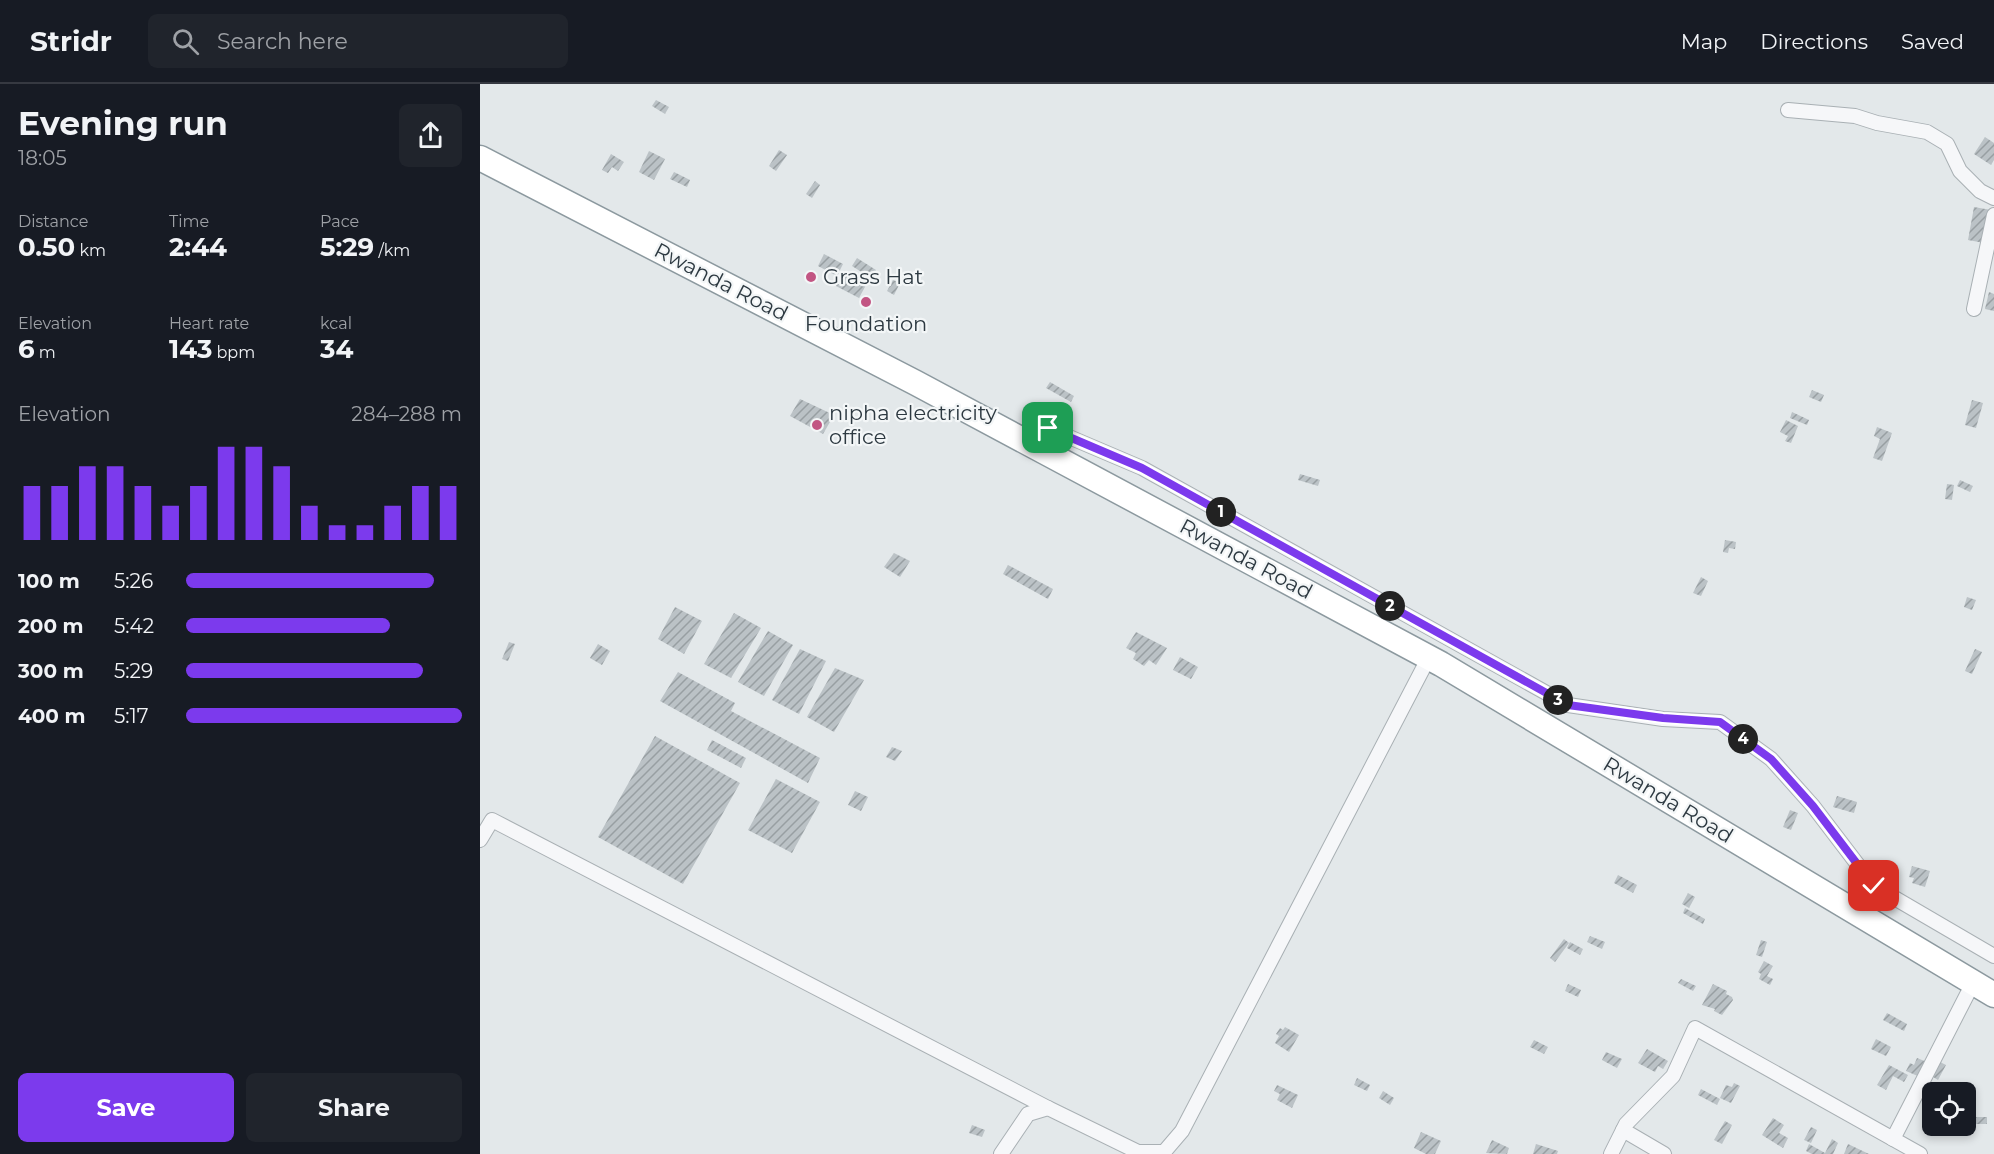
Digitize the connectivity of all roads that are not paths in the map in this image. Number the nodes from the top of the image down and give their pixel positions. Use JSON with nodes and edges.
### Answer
{"nodes":[{"id":1,"x":1788,"y":110,"type":"dead end"},
{"id":2,"x":480,"y":158,"type":"edge"},
{"id":3,"x":1994,"y":198,"type":"edge"},
{"id":4,"x":1994,"y":215,"type":"edge"},
{"id":5,"x":1974,"y":309,"type":"dead end"},
{"id":6,"x":1048,"y":428,"type":"dead end"},
{"id":7,"x":1429,"y":657,"type":"junction"},
{"id":8,"x":480,"y":840,"type":"edge"},
{"id":9,"x":1994,"y":956,"type":"edge"},
{"id":10,"x":1973,"y":983,"type":"junction"},
{"id":11,"x":1994,"y":994,"type":"edge"},
{"id":12,"x":1048,"y":1108,"type":"junction"},
{"id":13,"x":1623,"y":1130,"type":"junction"},
{"id":14,"x":1893,"y":1139,"type":"junction"},
{"id":15,"x":1001,"y":1154,"type":"edge"},
{"id":16,"x":1611,"y":1154,"type":"edge"},
{"id":17,"x":1664,"y":1154,"type":"edge"},
{"id":18,"x":1920,"y":1154,"type":"edge"}],
"edges":[{"from":1,"to":3,"type":"street"},
{"from":2,"to":7,"type":"highway","name":"Rwanda Road"},
{"from":4,"to":5,"type":"street"},
{"from":6,"to":9,"type":"street"},
{"from":7,"to":10,"type":"highway","name":"Rwanda Road"},
{"from":7,"to":12,"type":"street"},
{"from":8,"to":12,"type":"street"},
{"from":10,"to":11,"type":"highway","name":"Rwanda Road"},
{"from":10,"to":14,"type":"street"},
{"from":12,"to":15,"type":"street"},
{"from":13,"to":14,"type":"street"},
{"from":13,"to":16,"type":"street"},
{"from":13,"to":17,"type":"street"},
{"from":14,"to":18,"type":"street"}]}
